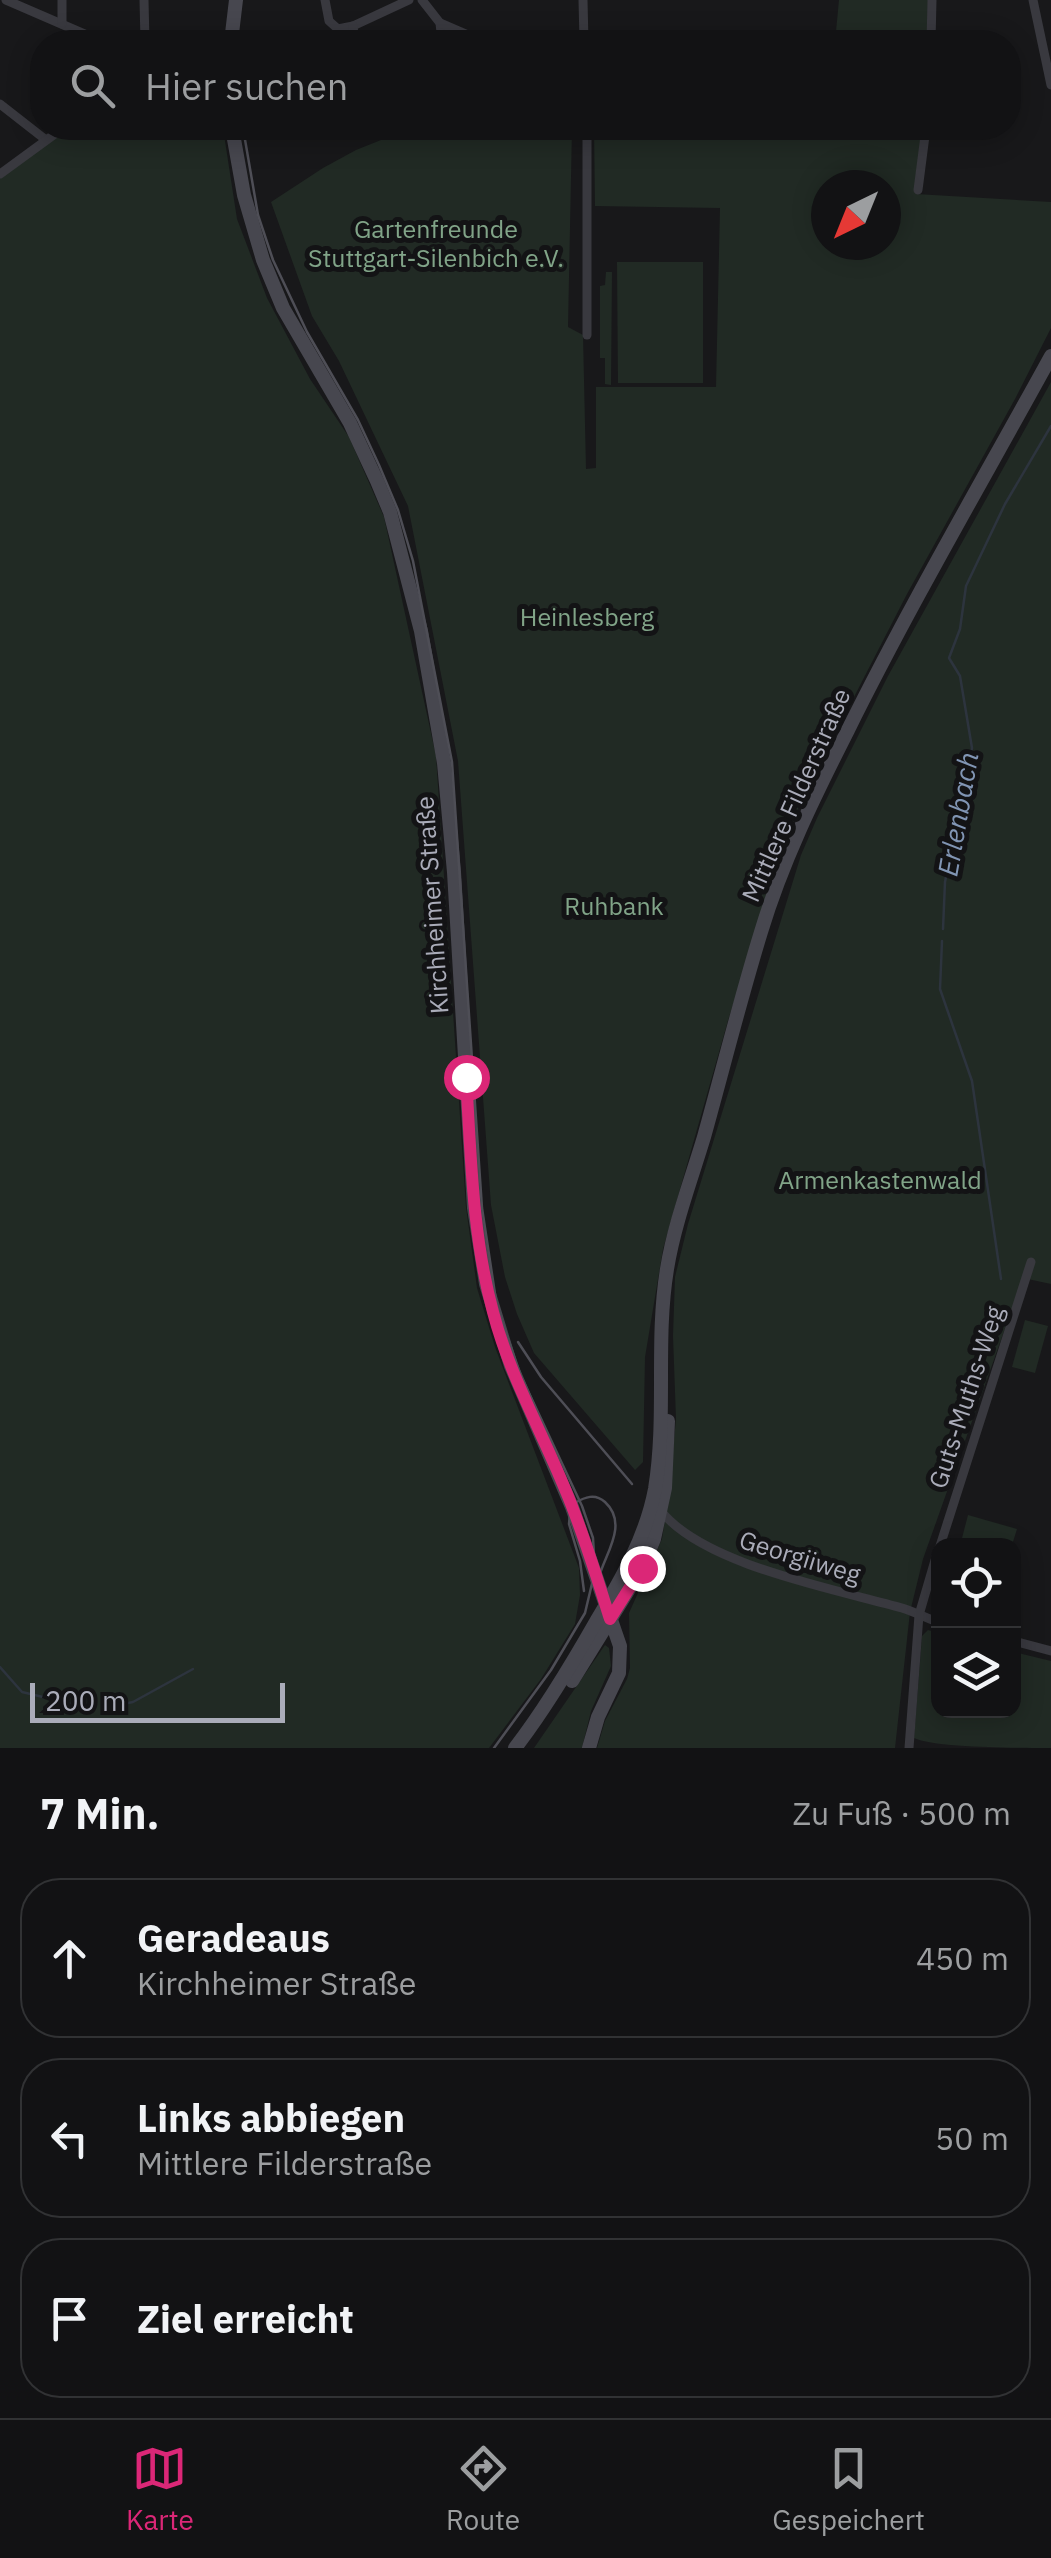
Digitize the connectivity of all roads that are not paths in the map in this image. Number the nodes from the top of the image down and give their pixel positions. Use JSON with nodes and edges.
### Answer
{"nodes":[{"id":1,"x":6,"y":0,"type":"edge"},
{"id":2,"x":62,"y":0,"type":"edge"},
{"id":3,"x":144,"y":0,"type":"edge"},
{"id":4,"x":236,"y":0,"type":"edge"},
{"id":5,"x":325,"y":0,"type":"edge"},
{"id":6,"x":409,"y":0,"type":"edge"},
{"id":7,"x":422,"y":0,"type":"edge"},
{"id":8,"x":584,"y":0,"type":"edge"},
{"id":9,"x":932,"y":0,"type":"edge"},
{"id":10,"x":1033,"y":0,"type":"edge"},
{"id":11,"x":440,"y":23,"type":"junction"},
{"id":12,"x":62,"y":24,"type":"junction"},
{"id":13,"x":352,"y":26,"type":"junction"},
{"id":14,"x":75,"y":30,"type":"edge"},
{"id":15,"x":145,"y":30,"type":"edge"},
{"id":16,"x":232,"y":30,"type":"edge"},
{"id":17,"x":353,"y":30,"type":"edge"},
{"id":18,"x":441,"y":30,"type":"edge"},
{"id":19,"x":456,"y":30,"type":"edge"},
{"id":20,"x":584,"y":30,"type":"edge"},
{"id":21,"x":931,"y":30,"type":"edge"},
{"id":22,"x":1051,"y":84,"type":"edge"},
{"id":23,"x":0,"y":104,"type":"edge"},
{"id":24,"x":30,"y":127,"type":"edge"},
{"id":25,"x":46,"y":140,"type":"edge"},
{"id":26,"x":234,"y":140,"type":"edge"},
{"id":27,"x":587,"y":140,"type":"edge"},
{"id":28,"x":924,"y":140,"type":"edge"},
{"id":29,"x":0,"y":174,"type":"edge"},
{"id":30,"x":918,"y":190,"type":"dead end"},
{"id":31,"x":587,"y":335,"type":"dead end"},
{"id":32,"x":1051,"y":356,"type":"edge"},
{"id":33,"x":1032,"y":1262,"type":"dead end"},
{"id":34,"x":660,"y":1346,"type":"junction"},
{"id":35,"x":655,"y":1490,"type":"junction"},
{"id":36,"x":661,"y":1510,"type":"junction"},
{"id":37,"x":942,"y":1538,"type":"edge"},
{"id":38,"x":634,"y":1554,"type":"junction"},
{"id":39,"x":593,"y":1566,"type":"junction"},
{"id":40,"x":931,"y":1576,"type":"edge"},
{"id":41,"x":608,"y":1612,"type":"junction"},
{"id":42,"x":920,"y":1615,"type":"junction"},
{"id":43,"x":931,"y":1619,"type":"edge"},
{"id":44,"x":1021,"y":1643,"type":"edge"},
{"id":45,"x":1051,"y":1650,"type":"edge"},
{"id":46,"x":515,"y":1748,"type":"edge"},
{"id":47,"x":526,"y":1748,"type":"edge"},
{"id":48,"x":589,"y":1748,"type":"edge"},
{"id":49,"x":909,"y":1748,"type":"edge"}],
"edges":[{"from":1,"to":12,"type":"street"},
{"from":2,"to":12,"type":"street"},
{"from":3,"to":15,"type":"street"},
{"from":4,"to":16,"type":"main road"},
{"from":5,"to":13,"type":"street"},
{"from":6,"to":13,"type":"street"},
{"from":7,"to":11,"type":"street"},
{"from":8,"to":20,"type":"street"},
{"from":9,"to":21,"type":"street"},
{"from":10,"to":22,"type":"street"},
{"from":11,"to":18,"type":"street"},
{"from":11,"to":19,"type":"street"},
{"from":12,"to":14,"type":"street"},
{"from":13,"to":17,"type":"street"},
{"from":23,"to":24,"type":"street"},
{"from":25,"to":29,"type":"street"},
{"from":26,"to":39,"type":"main road","name":"Kirchheimer Straße"},
{"from":27,"to":31,"type":"street"},
{"from":28,"to":30,"type":"street"},
{"from":32,"to":34,"type":"main road","name":"Mittlere Filderstraße"},
{"from":33,"to":37,"type":"street","name":"Guts-Muths-Weg"},
{"from":34,"to":35,"type":"main road","name":"Mittlere Filderstraße"},
{"from":34,"to":36,"type":"main road","name":"Mittlere Filderstraße"},
{"from":35,"to":36,"type":"main road"},
{"from":35,"to":38,"type":"main road","name":"Mittlere Filderstraße"},
{"from":36,"to":41,"type":"main road","name":"Mittlere Filderstraße"},
{"from":36,"to":42,"type":"street","name":"Georgiiweg"},
{"from":38,"to":39,"type":"main road"},
{"from":38,"to":41,"type":"main road","name":"Mittlere Filderstraße"},
{"from":39,"to":41,"type":"main road","name":"Kirchheimer Straße"},
{"from":40,"to":42,"type":"street","name":"Guts-Muths-Weg"},
{"from":41,"to":46,"type":"main road","name":"Mittlere Filderstraße"},
{"from":41,"to":47,"type":"main road","name":"Mittlere Filderstraße"},
{"from":41,"to":48,"type":"main road","name":"Kirchheimer Straße"},
{"from":42,"to":43,"type":"street","name":"Georgiiweg"},
{"from":42,"to":49,"type":"street","name":"Guts-Muths-Weg"},
{"from":44,"to":45,"type":"street"}]}
